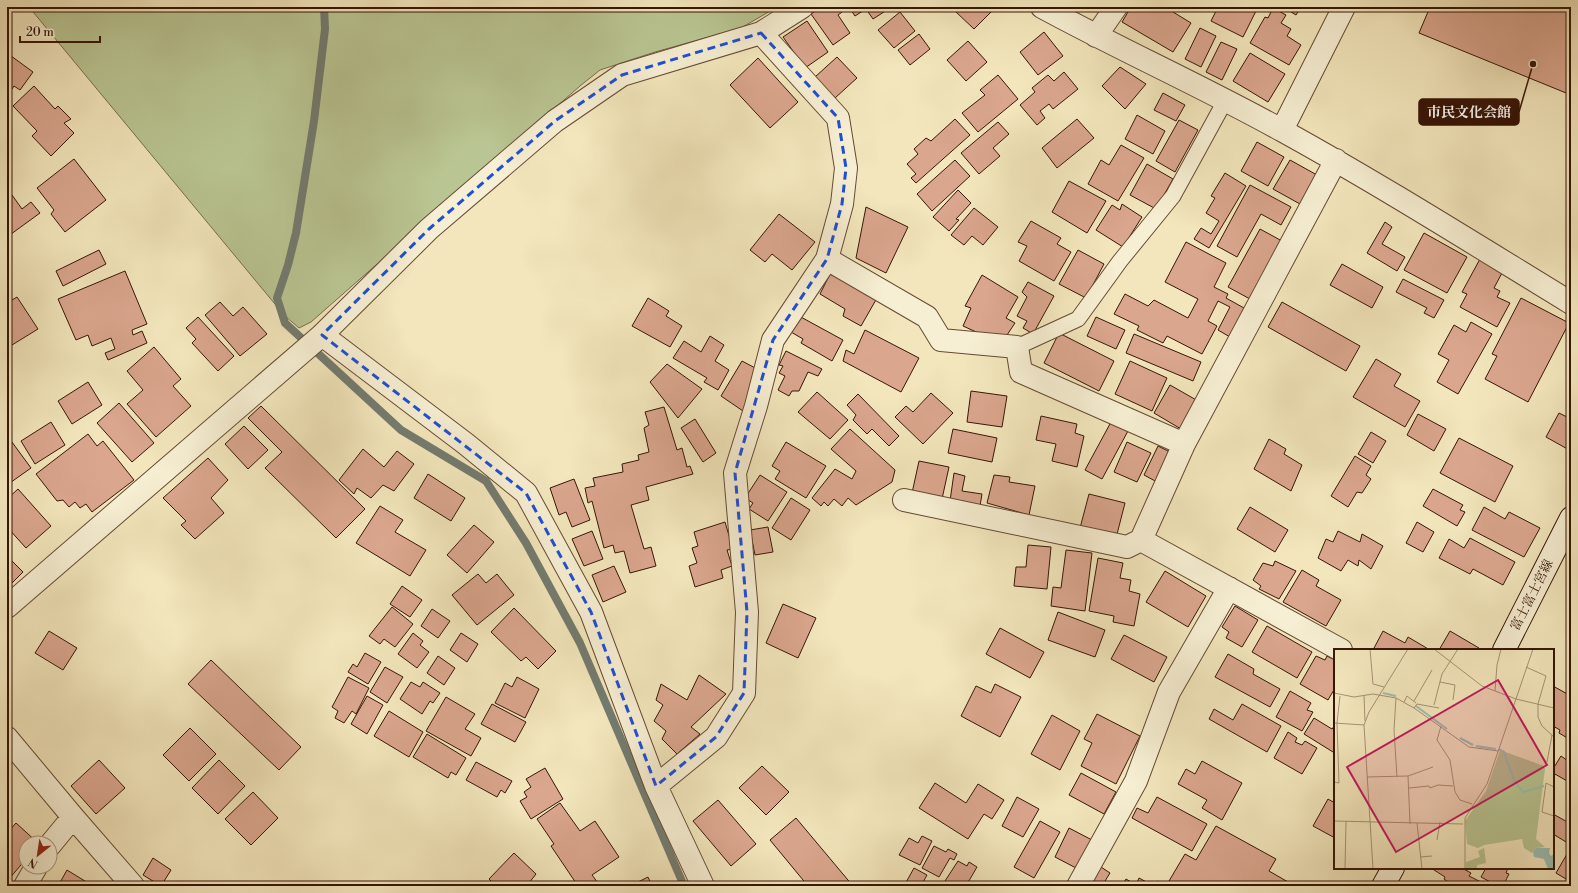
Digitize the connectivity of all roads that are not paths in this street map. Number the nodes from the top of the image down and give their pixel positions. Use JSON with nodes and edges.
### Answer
{"nodes":[{"id":1,"x":802,"y":7,"type":"edge"},
{"id":2,"x":1042,"y":7,"type":"edge"},
{"id":3,"x":1116,"y":7,"type":"edge"},
{"id":4,"x":1344,"y":7,"type":"edge"},
{"id":5,"x":761,"y":33,"type":"junction"},
{"id":6,"x":1096,"y":36,"type":"junction"},
{"id":7,"x":1225,"y":101,"type":"junction"},
{"id":8,"x":1282,"y":130,"type":"junction"},
{"id":9,"x":1336,"y":160,"type":"junction"},
{"id":10,"x":827,"y":259,"type":"junction"},
{"id":11,"x":1571,"y":303,"type":"edge"},
{"id":12,"x":322,"y":335,"type":"junction"},
{"id":13,"x":1016,"y":347,"type":"junction"},
{"id":14,"x":1184,"y":444,"type":"junction"},
{"id":15,"x":904,"y":500,"type":"dead end"},
{"id":16,"x":1571,"y":518,"type":"edge"},
{"id":17,"x":1141,"y":540,"type":"junction"},
{"id":18,"x":1229,"y":588,"type":"junction"},
{"id":19,"x":7,"y":607,"type":"edge"},
{"id":20,"x":1339,"y":649,"type":"edge"},
{"id":21,"x":1505,"y":649,"type":"edge"},
{"id":22,"x":7,"y":738,"type":"edge"},
{"id":23,"x":656,"y":786,"type":"junction"},
{"id":24,"x":73,"y":817,"type":"junction"},
{"id":25,"x":58,"y":835,"type":"edge"},
{"id":26,"x":1392,"y":869,"type":"edge"},
{"id":27,"x":31,"y":875,"type":"edge"},
{"id":28,"x":25,"y":886,"type":"edge"},
{"id":29,"x":133,"y":886,"type":"edge"},
{"id":30,"x":703,"y":886,"type":"edge"},
{"id":31,"x":1078,"y":886,"type":"edge"},
{"id":32,"x":1383,"y":886,"type":"edge"}],
"edges":[{"from":1,"to":5,"type":"street"},
{"from":2,"to":6,"type":"street"},
{"from":3,"to":6,"type":"street"},
{"from":4,"to":8,"type":"street"},
{"from":5,"to":10,"type":"street"},
{"from":5,"to":12,"type":"street"},
{"from":6,"to":7,"type":"street"},
{"from":7,"to":8,"type":"street"},
{"from":7,"to":13,"type":"lane"},
{"from":8,"to":9,"type":"street"},
{"from":9,"to":11,"type":"street"},
{"from":9,"to":14,"type":"street"},
{"from":10,"to":13,"type":"street"},
{"from":10,"to":23,"type":"street"},
{"from":12,"to":19,"type":"street"},
{"from":12,"to":23,"type":"street"},
{"from":13,"to":14,"type":"street"},
{"from":14,"to":17,"type":"street"},
{"from":15,"to":17,"type":"street"},
{"from":16,"to":21,"type":"street","name":"富士富士宮線"},
{"from":17,"to":18,"type":"street"},
{"from":18,"to":20,"type":"street"},
{"from":18,"to":31,"type":"street"},
{"from":22,"to":24,"type":"street"},
{"from":23,"to":30,"type":"street"},
{"from":24,"to":25,"type":"street"},
{"from":24,"to":29,"type":"street"},
{"from":26,"to":32,"type":"street"},
{"from":27,"to":28,"type":"street"}]}
